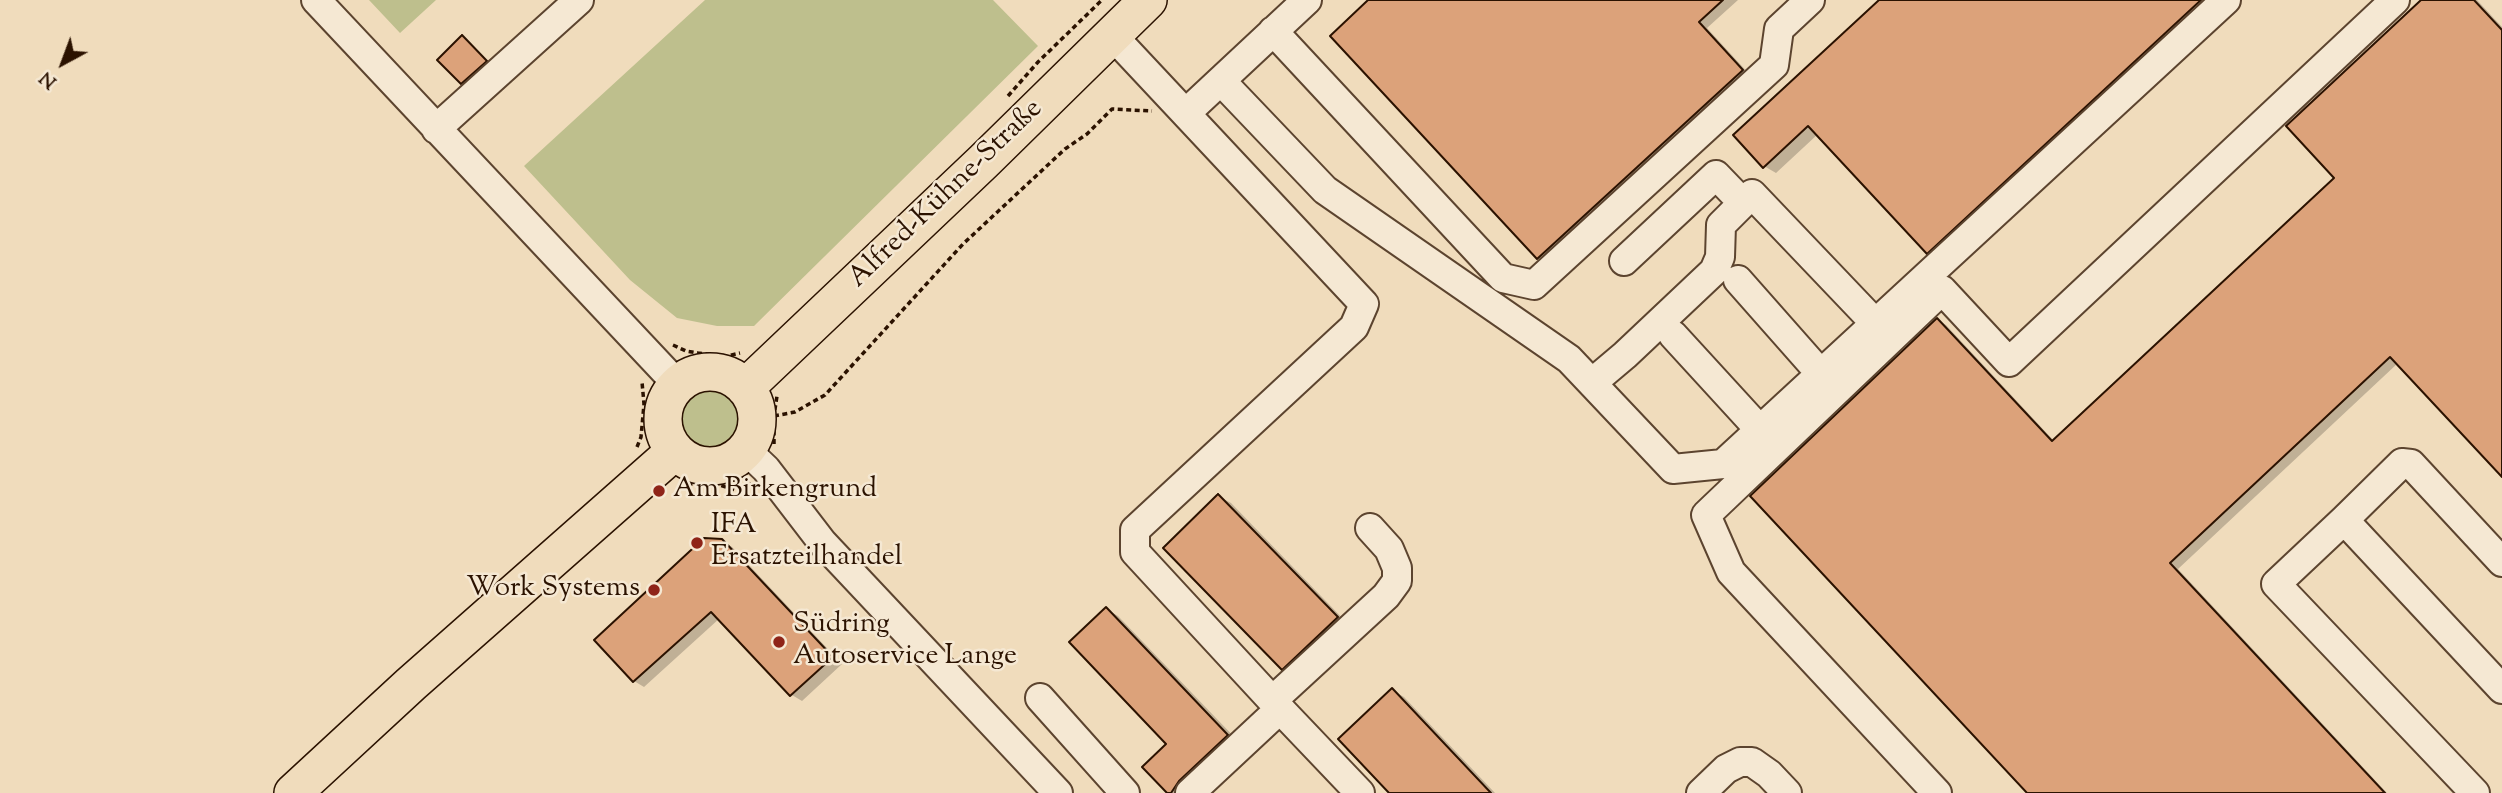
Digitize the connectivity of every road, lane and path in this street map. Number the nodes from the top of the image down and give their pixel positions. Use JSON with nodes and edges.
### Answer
{"nodes":[{"id":1,"x":316,"y":0,"type":"edge"},
{"id":2,"x":579,"y":0,"type":"edge"},
{"id":3,"x":1148,"y":0,"type":"edge"},
{"id":4,"x":1307,"y":0,"type":"edge"},
{"id":5,"x":1810,"y":0,"type":"edge"},
{"id":6,"x":2226,"y":0,"type":"edge"},
{"id":7,"x":2395,"y":0,"type":"edge"},
{"id":8,"x":1273,"y":31,"type":"junction"},
{"id":9,"x":1112,"y":35,"type":"junction"},
{"id":10,"x":1220,"y":81,"type":"junction"},
{"id":11,"x":1172,"y":112,"type":"junction"},
{"id":12,"x":436,"y":129,"type":"junction"},
{"id":13,"x":1743,"y":203,"type":"junction"},
{"id":14,"x":1624,"y":261,"type":"dead end"},
{"id":15,"x":1738,"y":280,"type":"dead end"},
{"id":16,"x":1876,"y":324,"type":"junction"},
{"id":17,"x":1672,"y":335,"type":"dead end"},
{"id":18,"x":675,"y":346,"type":"dead end"},
{"id":19,"x":747,"y":350,"type":"dead end"},
{"id":20,"x":1821,"y":374,"type":"junction"},
{"id":21,"x":662,"y":380,"type":"junction"},
{"id":22,"x":1593,"y":382,"type":"junction"},
{"id":23,"x":761,"y":391,"type":"junction"},
{"id":24,"x":774,"y":416,"type":"junction"},
{"id":25,"x":1760,"y":430,"type":"junction"},
{"id":26,"x":636,"y":450,"type":"dead end"},
{"id":27,"x":675,"y":451,"type":"junction"},
{"id":28,"x":750,"y":462,"type":"junction"},
{"id":29,"x":668,"y":486,"type":"dead end"},
{"id":30,"x":2344,"y":520,"type":"junction"},
{"id":31,"x":1370,"y":528,"type":"dead end"},
{"id":32,"x":2502,"y":562,"type":"edge"},
{"id":33,"x":2502,"y":690,"type":"edge"},
{"id":34,"x":1040,"y":698,"type":"dead end"},
{"id":35,"x":1276,"y":704,"type":"junction"},
{"id":36,"x":293,"y":793,"type":"edge"},
{"id":37,"x":1058,"y":793,"type":"edge"},
{"id":38,"x":1125,"y":793,"type":"edge"},
{"id":39,"x":1190,"y":793,"type":"edge"},
{"id":40,"x":1360,"y":793,"type":"edge"},
{"id":41,"x":1701,"y":793,"type":"edge"},
{"id":42,"x":1787,"y":793,"type":"edge"},
{"id":43,"x":1937,"y":793,"type":"edge"},
{"id":44,"x":2475,"y":793,"type":"edge"}],
"edges":[{"from":1,"to":12,"type":"street"},
{"from":2,"to":12,"type":"street"},
{"from":3,"to":9,"type":"main road","name":"Alfred-Kühne-Straße"},
{"from":4,"to":8,"type":"street"},
{"from":5,"to":8,"type":"street"},
{"from":6,"to":16,"type":"street"},
{"from":7,"to":43,"type":"street"},
{"from":8,"to":10,"type":"street"},
{"from":9,"to":11,"type":"street"},
{"from":9,"to":23,"type":"main road","name":"Alfred-Kühne-Straße"},
{"from":10,"to":11,"type":"street"},
{"from":10,"to":22,"type":"street"},
{"from":11,"to":24,"type":"path"},
{"from":11,"to":35,"type":"street"},
{"from":12,"to":21,"type":"street"},
{"from":13,"to":14,"type":"street"},
{"from":13,"to":16,"type":"street"},
{"from":13,"to":22,"type":"street"},
{"from":15,"to":20,"type":"street"},
{"from":16,"to":20,"type":"street"},
{"from":17,"to":25,"type":"street"},
{"from":18,"to":19,"type":"path"},
{"from":20,"to":25,"type":"street"},
{"from":21,"to":23,"type":"main road"},
{"from":21,"to":26,"type":"path"},
{"from":21,"to":27,"type":"main road"},
{"from":22,"to":25,"type":"street"},
{"from":23,"to":24,"type":"path"},
{"from":23,"to":28,"type":"main road"},
{"from":24,"to":28,"type":"path"},
{"from":27,"to":28,"type":"main road"},
{"from":27,"to":36,"type":"main road"},
{"from":28,"to":29,"type":"path"},
{"from":28,"to":37,"type":"street"},
{"from":30,"to":32,"type":"street"},
{"from":30,"to":33,"type":"street"},
{"from":30,"to":44,"type":"street"},
{"from":31,"to":35,"type":"street"},
{"from":34,"to":38,"type":"street"},
{"from":35,"to":39,"type":"street"},
{"from":35,"to":40,"type":"street"},
{"from":41,"to":42,"type":"street"}]}
